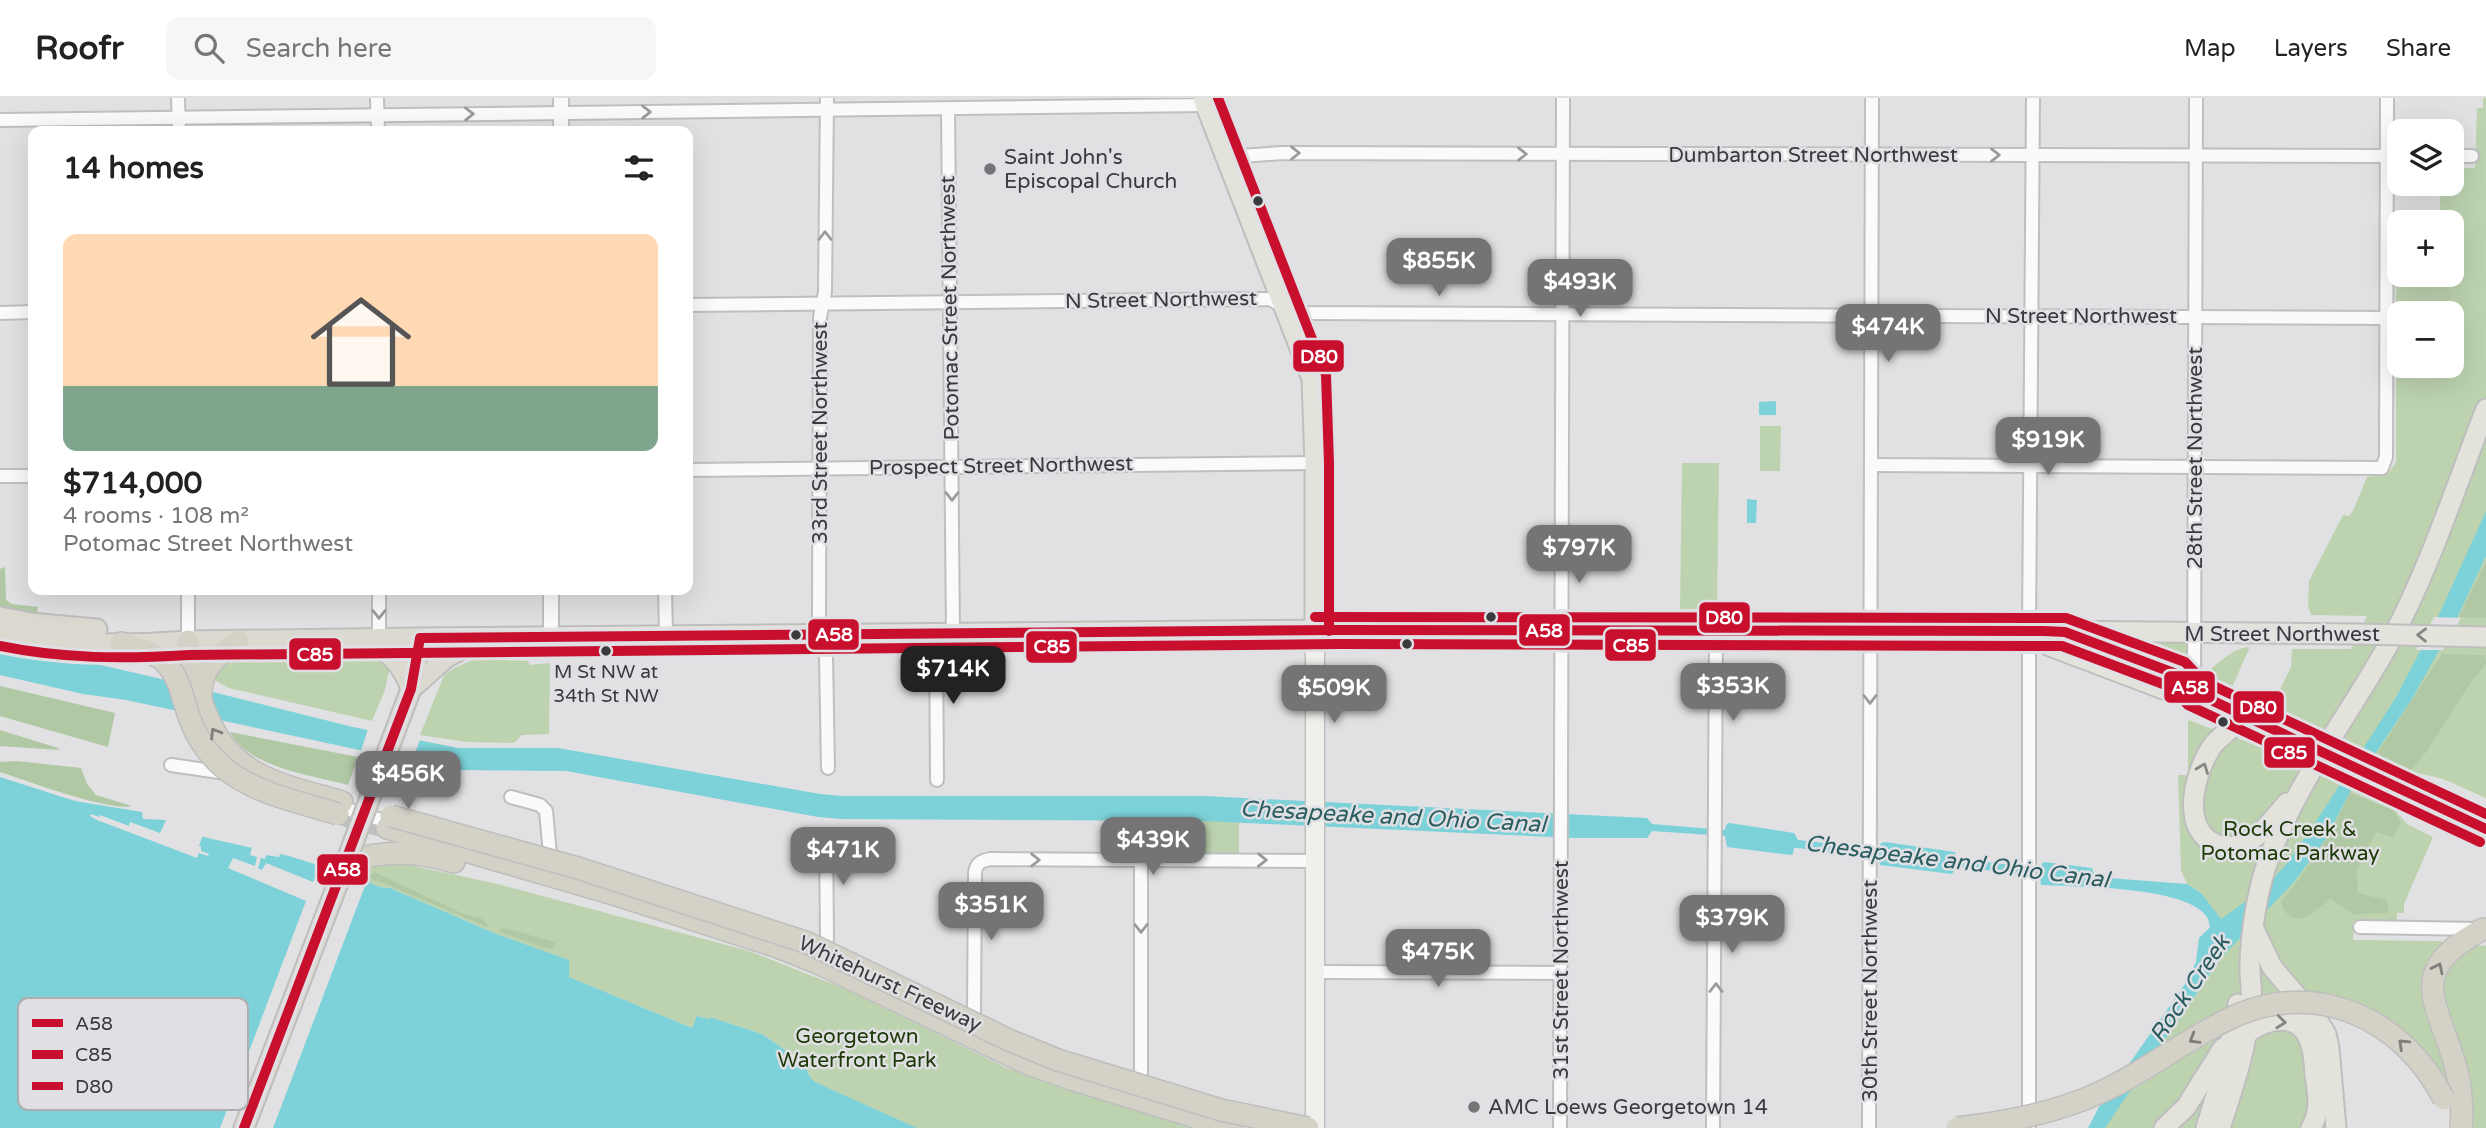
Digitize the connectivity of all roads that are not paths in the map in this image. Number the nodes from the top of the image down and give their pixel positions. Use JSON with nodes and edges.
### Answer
{"nodes":[{"id":1,"x":178,"y":98,"type":"edge"},
{"id":2,"x":377,"y":98,"type":"edge"},
{"id":3,"x":561,"y":98,"type":"edge"},
{"id":4,"x":1563,"y":98,"type":"edge"},
{"id":5,"x":1872,"y":98,"type":"edge"},
{"id":6,"x":2033,"y":98,"type":"edge"},
{"id":7,"x":2196,"y":98,"type":"edge"},
{"id":8,"x":2387,"y":98,"type":"edge"},
{"id":9,"x":1205,"y":101,"type":"edge"},
{"id":10,"x":827,"y":104,"type":"edge"},
{"id":11,"x":948,"y":109,"type":"junction"},
{"id":12,"x":561,"y":113,"type":"junction"},
{"id":13,"x":377,"y":116,"type":"junction"},
{"id":14,"x":178,"y":118,"type":"junction"},
{"id":15,"x":2389,"y":119,"type":"edge"},
{"id":16,"x":0,"y":120,"type":"edge"},
{"id":17,"x":178,"y":126,"type":"edge"},
{"id":18,"x":377,"y":126,"type":"edge"},
{"id":19,"x":561,"y":126,"type":"edge"},
{"id":20,"x":1563,"y":155,"type":"junction"},
{"id":21,"x":1872,"y":155,"type":"junction"},
{"id":22,"x":2033,"y":155,"type":"junction"},
{"id":23,"x":2196,"y":155,"type":"junction"},
{"id":24,"x":2387,"y":156,"type":"edge"},
{"id":25,"x":2464,"y":156,"type":"edge"},
{"id":26,"x":2472,"y":156,"type":"dead end"},
{"id":27,"x":1227,"y":157,"type":"junction"},
{"id":28,"x":2391,"y":196,"type":"edge"},
{"id":29,"x":951,"y":303,"type":"junction"},
{"id":30,"x":822,"y":304,"type":"junction"},
{"id":31,"x":693,"y":305,"type":"edge"},
{"id":32,"x":1286,"y":309,"type":"junction"},
{"id":33,"x":28,"y":312,"type":"edge"},
{"id":34,"x":0,"y":313,"type":"edge"},
{"id":35,"x":1563,"y":315,"type":"junction"},
{"id":36,"x":1872,"y":315,"type":"junction"},
{"id":37,"x":2033,"y":316,"type":"junction"},
{"id":38,"x":2195,"y":317,"type":"junction"},
{"id":39,"x":2386,"y":318,"type":"junction"},
{"id":40,"x":2486,"y":409,"type":"edge"},
{"id":41,"x":1315,"y":463,"type":"junction"},
{"id":42,"x":1871,"y":465,"type":"junction"},
{"id":43,"x":2031,"y":466,"type":"junction"},
{"id":44,"x":952,"y":467,"type":"junction"},
{"id":45,"x":2194,"y":467,"type":"junction"},
{"id":46,"x":819,"y":468,"type":"junction"},
{"id":47,"x":693,"y":470,"type":"edge"},
{"id":48,"x":0,"y":476,"type":"edge"},
{"id":49,"x":28,"y":476,"type":"edge"},
{"id":50,"x":188,"y":595,"type":"edge"},
{"id":51,"x":378,"y":595,"type":"edge"},
{"id":52,"x":551,"y":595,"type":"edge"},
{"id":53,"x":665,"y":595,"type":"edge"},
{"id":54,"x":0,"y":617,"type":"edge"},
{"id":55,"x":1562,"y":630,"type":"junction"},
{"id":56,"x":1315,"y":631,"type":"junction"},
{"id":57,"x":1716,"y":631,"type":"junction"},
{"id":58,"x":1870,"y":631,"type":"junction"},
{"id":59,"x":2029,"y":631,"type":"junction"},
{"id":60,"x":0,"y":632,"type":"edge"},
{"id":61,"x":2065,"y":632,"type":"junction"},
{"id":62,"x":2144,"y":632,"type":"junction"},
{"id":63,"x":944,"y":633,"type":"junction"},
{"id":64,"x":2194,"y":633,"type":"junction"},
{"id":65,"x":822,"y":634,"type":"junction"},
{"id":66,"x":666,"y":636,"type":"junction"},
{"id":67,"x":2486,"y":637,"type":"edge"},
{"id":68,"x":420,"y":638,"type":"junction"},
{"id":69,"x":484,"y":638,"type":"junction"},
{"id":70,"x":551,"y":638,"type":"junction"},
{"id":71,"x":372,"y":639,"type":"junction"},
{"id":72,"x":188,"y":641,"type":"junction"},
{"id":73,"x":238,"y":641,"type":"junction"},
{"id":74,"x":121,"y":643,"type":"junction"},
{"id":75,"x":2137,"y":668,"type":"junction"},
{"id":76,"x":199,"y":669,"type":"junction"},
{"id":77,"x":411,"y":689,"type":"junction"},
{"id":78,"x":2194,"y":692,"type":"junction"},
{"id":79,"x":2246,"y":717,"type":"junction"},
{"id":80,"x":171,"y":765,"type":"dead end"},
{"id":81,"x":828,"y":768,"type":"dead end"},
{"id":82,"x":937,"y":780,"type":"dead end"},
{"id":83,"x":2303,"y":785,"type":"junction"},
{"id":84,"x":511,"y":797,"type":"dead end"},
{"id":85,"x":2486,"y":829,"type":"edge"},
{"id":86,"x":826,"y":835,"type":"dead end"},
{"id":87,"x":1141,"y":860,"type":"junction"},
{"id":88,"x":1315,"y":861,"type":"junction"},
{"id":89,"x":346,"y":862,"type":"junction"},
{"id":90,"x":552,"y":869,"type":"junction"},
{"id":91,"x":2360,"y":927,"type":"dead end"},
{"id":92,"x":2254,"y":928,"type":"junction"},
{"id":93,"x":2484,"y":929,"type":"edge"},
{"id":94,"x":723,"y":930,"type":"junction"},
{"id":95,"x":827,"y":939,"type":"dead end"},
{"id":96,"x":1315,"y":972,"type":"junction"},
{"id":97,"x":1562,"y":973,"type":"junction"},
{"id":98,"x":974,"y":1011,"type":"dead end"},
{"id":99,"x":2239,"y":1033,"type":"junction"},
{"id":100,"x":1141,"y":1075,"type":"dead end"},
{"id":101,"x":244,"y":1128,"type":"edge"},
{"id":102,"x":1231,"y":1128,"type":"edge"},
{"id":103,"x":1269,"y":1128,"type":"edge"},
{"id":104,"x":1308,"y":1128,"type":"edge"},
{"id":105,"x":1315,"y":1128,"type":"edge"},
{"id":106,"x":1560,"y":1128,"type":"edge"},
{"id":107,"x":1713,"y":1128,"type":"edge"},
{"id":108,"x":1869,"y":1128,"type":"edge"},
{"id":109,"x":1957,"y":1128,"type":"edge"},
{"id":110,"x":2029,"y":1128,"type":"edge"},
{"id":111,"x":2164,"y":1128,"type":"edge"},
{"id":112,"x":2206,"y":1128,"type":"edge"},
{"id":113,"x":2220,"y":1128,"type":"edge"},
{"id":114,"x":2311,"y":1128,"type":"edge"},
{"id":115,"x":2336,"y":1128,"type":"edge"},
{"id":116,"x":2452,"y":1128,"type":"edge"},
{"id":117,"x":2461,"y":1128,"type":"edge"}],
"edges":[{"from":1,"to":14,"type":"street"},
{"from":2,"to":13,"type":"street"},
{"from":3,"to":12,"type":"street"},
{"from":4,"to":20,"type":"street","name":"31st Street Northwest"},
{"from":5,"to":21,"type":"street","name":"30th Street Northwest"},
{"from":6,"to":22,"type":"street"},
{"from":7,"to":23,"type":"street","name":"28th Street Northwest"},
{"from":8,"to":15,"type":"street"},
{"from":9,"to":11,"type":"street"},
{"from":9,"to":27,"type":"main road"},
{"from":10,"to":11,"type":"street"},
{"from":12,"to":10,"type":"street","one_way":true},
{"from":30,"to":10,"type":"street","name":"33rd Street Northwest","one_way":true},
{"from":11,"to":29,"type":"street","name":"Potomac Street Northwest"},
{"from":13,"to":12,"type":"street","one_way":true},
{"from":12,"to":19,"type":"street"},
{"from":13,"to":14,"type":"street"},
{"from":13,"to":18,"type":"street"},
{"from":14,"to":16,"type":"street"},
{"from":14,"to":17,"type":"street"},
{"from":20,"to":21,"type":"street","name":"Dumbarton Street Northwest"},
{"from":27,"to":20,"type":"street","name":"Dumbarton Street Northwest","one_way":true},
{"from":20,"to":35,"type":"street","name":"31st Street Northwest"},
{"from":21,"to":22,"type":"street","name":"Dumbarton Street Northwest","one_way":true},
{"from":21,"to":36,"type":"street","name":"30th Street Northwest"},
{"from":22,"to":23,"type":"street","name":"Dumbarton Street Northwest"},
{"from":22,"to":37,"type":"street"},
{"from":23,"to":24,"type":"street","name":"Dumbarton Street Northwest"},
{"from":23,"to":38,"type":"street","name":"28th Street Northwest"},
{"from":25,"to":26,"type":"street"},
{"from":27,"to":32,"type":"main road"},
{"from":28,"to":39,"type":"street"},
{"from":29,"to":30,"type":"street","name":"N Street Northwest"},
{"from":29,"to":32,"type":"street","name":"N Street Northwest"},
{"from":29,"to":44,"type":"street","name":"Potomac Street Northwest"},
{"from":30,"to":31,"type":"street","name":"N Street Northwest"},
{"from":30,"to":46,"type":"street","name":"33rd Street Northwest"},
{"from":32,"to":35,"type":"street","name":"N Street Northwest"},
{"from":32,"to":41,"type":"main road"},
{"from":33,"to":34,"type":"street"},
{"from":35,"to":36,"type":"street","name":"N Street Northwest"},
{"from":35,"to":55,"type":"street","name":"31st Street Northwest"},
{"from":36,"to":37,"type":"street","name":"N Street Northwest"},
{"from":36,"to":42,"type":"street","name":"30th Street Northwest"},
{"from":37,"to":38,"type":"street","name":"N Street Northwest"},
{"from":37,"to":43,"type":"street"},
{"from":38,"to":39,"type":"street","name":"N Street Northwest"},
{"from":38,"to":45,"type":"street","name":"28th Street Northwest"},
{"from":39,"to":45,"type":"street"},
{"from":40,"to":83,"type":"main road"},
{"from":41,"to":44,"type":"street","name":"Prospect Street Northwest"},
{"from":41,"to":56,"type":"main road"},
{"from":42,"to":43,"type":"street"},
{"from":42,"to":58,"type":"street","name":"30th Street Northwest"},
{"from":43,"to":45,"type":"street"},
{"from":43,"to":59,"type":"street"},
{"from":44,"to":46,"type":"street","name":"Prospect Street Northwest"},
{"from":44,"to":63,"type":"street","name":"Potomac Street Northwest","one_way":true},
{"from":45,"to":64,"type":"street","name":"28th Street Northwest"},
{"from":46,"to":47,"type":"street","name":"Prospect Street Northwest"},
{"from":46,"to":65,"type":"street","name":"33rd Street Northwest"},
{"from":48,"to":49,"type":"street"},
{"from":50,"to":72,"type":"street"},
{"from":51,"to":71,"type":"street","one_way":true},
{"from":52,"to":70,"type":"street"},
{"from":53,"to":66,"type":"street"},
{"from":54,"to":72,"type":"highway"},
{"from":55,"to":56,"type":"main road","name":"M Street Northwest"},
{"from":55,"to":57,"type":"main road","name":"M Street Northwest"},
{"from":55,"to":97,"type":"street","name":"31st Street Northwest"},
{"from":56,"to":63,"type":"main road","name":"M Street Northwest"},
{"from":56,"to":88,"type":"main road"},
{"from":57,"to":58,"type":"main road","name":"M Street Northwest"},
{"from":107,"to":57,"type":"street","one_way":true},
{"from":58,"to":59,"type":"main road","name":"M Street Northwest"},
{"from":58,"to":108,"type":"street","name":"30th Street Northwest","one_way":true},
{"from":59,"to":61,"type":"main road","name":"M Street Northwest"},
{"from":59,"to":75,"type":"main road"},
{"from":59,"to":110,"type":"street"},
{"from":60,"to":74,"type":"highway"},
{"from":61,"to":62,"type":"main road","name":"M Street Northwest"},
{"from":61,"to":75,"type":"main road"},
{"from":62,"to":64,"type":"main road","name":"M Street Northwest"},
{"from":62,"to":75,"type":"main road"},
{"from":63,"to":65,"type":"main road","name":"M Street Northwest"},
{"from":63,"to":82,"type":"street","name":"Potomac Street Northwest"},
{"from":67,"to":64,"type":"main road","name":"M Street Northwest","one_way":true,"bridge":true},
{"from":64,"to":78,"type":"street","name":"28th Street Northwest"},
{"from":65,"to":66,"type":"main road","name":"M Street Northwest"},
{"from":65,"to":81,"type":"street","name":"33rd Street Northwest"},
{"from":66,"to":70,"type":"main road","name":"M Street Northwest"},
{"from":68,"to":69,"type":"main road","name":"M Street Northwest"},
{"from":68,"to":71,"type":"highway","name":"M Street Northwest"},
{"from":68,"to":77,"type":"highway"},
{"from":69,"to":70,"type":"main road","name":"M Street Northwest"},
{"from":69,"to":77,"type":"highway"},
{"from":71,"to":73,"type":"highway","name":"M Street Northwest"},
{"from":71,"to":77,"type":"highway"},
{"from":72,"to":73,"type":"highway","name":"M Street Northwest"},
{"from":72,"to":74,"type":"highway"},
{"from":72,"to":76,"type":"highway"},
{"from":73,"to":76,"type":"highway"},
{"from":74,"to":76,"type":"highway","one_way":true,"bridge":true},
{"from":75,"to":78,"type":"main road"},
{"from":77,"to":89,"type":"highway","bridge":true},
{"from":78,"to":79,"type":"main road"},
{"from":83,"to":79,"type":"main road","one_way":true},
{"from":79,"to":85,"type":"main road","bridge":true},
{"from":80,"to":90,"type":"street"},
{"from":83,"to":92,"type":"main road"},
{"from":84,"to":90,"type":"street"},
{"from":86,"to":95,"type":"street"},
{"from":87,"to":88,"type":"street","one_way":true},
{"from":98,"to":87,"type":"street","one_way":true},
{"from":87,"to":100,"type":"street","one_way":true},
{"from":88,"to":96,"type":"main road"},
{"from":89,"to":94,"type":"highway"},
{"from":89,"to":101,"type":"highway"},
{"from":90,"to":103,"type":"street"},
{"from":91,"to":93,"type":"street"},
{"from":92,"to":99,"type":"main road"},
{"from":92,"to":115,"type":"main road"},
{"from":117,"to":93,"type":"highway","one_way":true},
{"from":94,"to":102,"type":"highway","name":"Whitehurst Freeway"},
{"from":94,"to":104,"type":"highway","name":"Whitehurst Freeway","bridge":true},
{"from":96,"to":97,"type":"street"},
{"from":96,"to":105,"type":"main road"},
{"from":97,"to":106,"type":"street","name":"31st Street Northwest"},
{"from":99,"to":111,"type":"main road"},
{"from":99,"to":112,"type":"main road"},
{"from":99,"to":113,"type":"main road"},
{"from":99,"to":114,"type":"main road","one_way":true},
{"from":116,"to":109,"type":"highway","one_way":true,"bridge":true}]}
